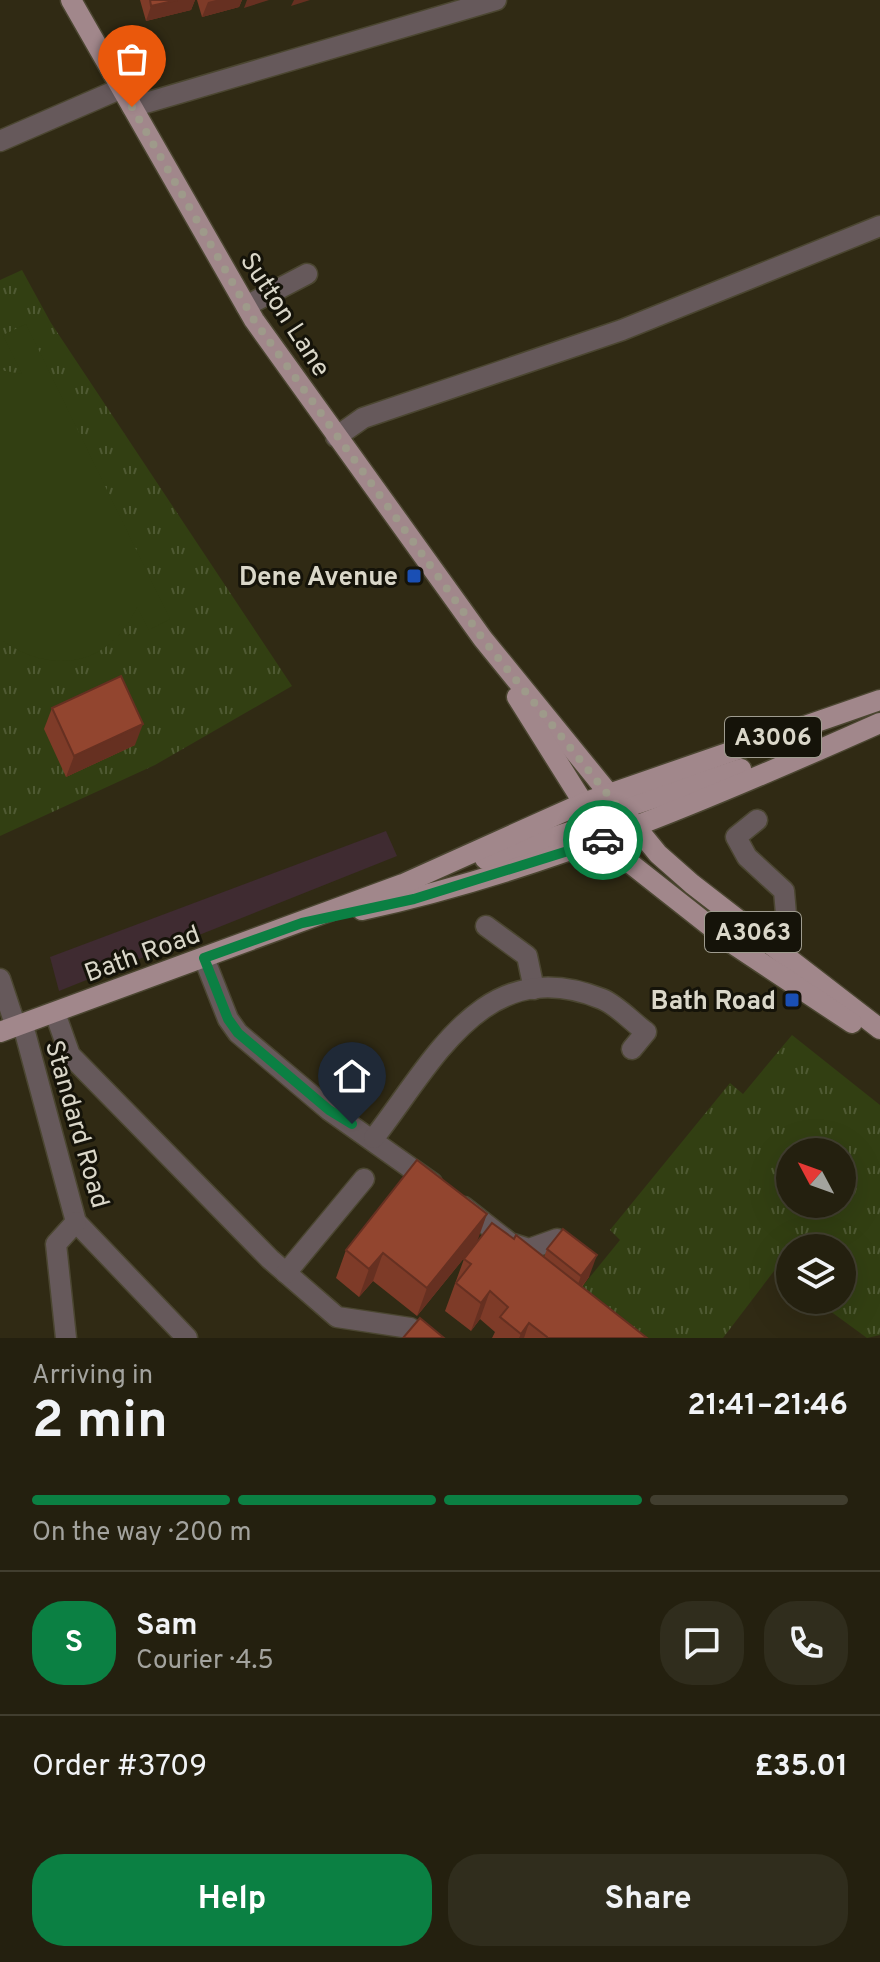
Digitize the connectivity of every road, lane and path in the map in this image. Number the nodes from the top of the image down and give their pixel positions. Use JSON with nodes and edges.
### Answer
{"nodes":[{"id":1,"x":71,"y":0,"type":"edge"},
{"id":2,"x":496,"y":0,"type":"edge"},
{"id":3,"x":122,"y":88,"type":"junction"},
{"id":4,"x":132,"y":107,"type":"junction"},
{"id":5,"x":0,"y":141,"type":"edge"},
{"id":6,"x":880,"y":226,"type":"edge"},
{"id":7,"x":307,"y":274,"type":"dead end"},
{"id":8,"x":246,"y":306,"type":"junction"},
{"id":9,"x":336,"y":437,"type":"junction"},
{"id":10,"x":483,"y":639,"type":"junction"},
{"id":11,"x":880,"y":700,"type":"edge"},
{"id":12,"x":880,"y":722,"type":"edge"},
{"id":13,"x":609,"y":794,"type":"junction"},
{"id":14,"x":583,"y":803,"type":"junction"},
{"id":15,"x":628,"y":819,"type":"junction"},
{"id":16,"x":757,"y":820,"type":"dead end"},
{"id":17,"x":600,"y":831,"type":"junction"},
{"id":18,"x":403,"y":884,"type":"junction"},
{"id":19,"x":302,"y":923,"type":"junction"},
{"id":20,"x":486,"y":926,"type":"dead end"},
{"id":21,"x":764,"y":941,"type":"junction"},
{"id":22,"x":204,"y":958,"type":"junction"},
{"id":23,"x":0,"y":979,"type":"edge"},
{"id":24,"x":534,"y":989,"type":"junction"},
{"id":25,"x":55,"y":1013,"type":"junction"},
{"id":26,"x":13,"y":1028,"type":"edge"},
{"id":27,"x":880,"y":1029,"type":"edge"},
{"id":28,"x":880,"y":1040,"type":"edge"},
{"id":29,"x":632,"y":1049,"type":"dead end"},
{"id":30,"x":374,"y":1138,"type":"junction"},
{"id":31,"x":364,"y":1179,"type":"dead end"},
{"id":32,"x":76,"y":1222,"type":"junction"},
{"id":33,"x":582,"y":1257,"type":"edge"},
{"id":34,"x":286,"y":1273,"type":"junction"},
{"id":35,"x":66,"y":1338,"type":"edge"},
{"id":36,"x":187,"y":1338,"type":"edge"},
{"id":37,"x":424,"y":1338,"type":"edge"}],
"edges":[{"from":1,"to":3,"type":"main road","name":"Sutton Lane","number":"A3063"},
{"from":2,"to":4,"type":"street"},
{"from":3,"to":4,"type":"main road","name":"Sutton Lane","number":"A3063"},
{"from":3,"to":5,"type":"street"},
{"from":4,"to":8,"type":"main road","name":"Sutton Lane","number":"A3063"},
{"from":6,"to":9,"type":"street"},
{"from":7,"to":8,"type":"street"},
{"from":8,"to":9,"type":"main road","name":"Sutton Lane","number":"A3063"},
{"from":9,"to":10,"type":"main road","name":"Sutton Lane","number":"A3063"},
{"from":10,"to":13,"type":"main road","name":"Sutton Lane","number":"A3063"},
{"from":10,"to":14,"type":"main road","name":"Sutton Lane","number":"A3063"},
{"from":11,"to":13,"type":"main road","name":"Bath Road","number":"A3006"},
{"from":12,"to":15,"type":"main road","name":"Bath Road","number":"A3006"},
{"from":13,"to":14,"type":"main road","name":"Bath Road","number":"A3006"},
{"from":13,"to":15,"type":"main road","number":"A3063"},
{"from":14,"to":15,"type":"main road"},
{"from":14,"to":17,"type":"main road","name":"Sutton Lane","number":"A3063"},
{"from":14,"to":18,"type":"main road","name":"Bath Road","number":"A3006"},
{"from":15,"to":17,"type":"main road","name":"Bath Road","number":"A3006"},
{"from":15,"to":21,"type":"main road","number":"A3063"},
{"from":16,"to":21,"type":"street"},
{"from":17,"to":18,"type":"main road"},
{"from":17,"to":19,"type":"main road","name":"Bath Road","number":"A3006"},
{"from":17,"to":28,"type":"main road","number":"A3063"},
{"from":18,"to":19,"type":"main road","name":"Bath Road","number":"A3006"},
{"from":19,"to":22,"type":"main road","name":"Bath Road","number":"A3006"},
{"from":20,"to":24,"type":"street"},
{"from":21,"to":27,"type":"main road","number":"A3063"},
{"from":22,"to":25,"type":"main road","name":"Bath Road","number":"A3006"},
{"from":22,"to":30,"type":"street"},
{"from":23,"to":26,"type":"street","name":"Standard Road"},
{"from":24,"to":29,"type":"street"},
{"from":24,"to":30,"type":"street"},
{"from":25,"to":26,"type":"main road","name":"Bath Road","number":"A3006"},
{"from":25,"to":34,"type":"street"},
{"from":26,"to":32,"type":"street","name":"Standard Road"},
{"from":30,"to":33,"type":"street"},
{"from":31,"to":34,"type":"street"},
{"from":32,"to":35,"type":"street"},
{"from":32,"to":36,"type":"street","name":"Standard Road"},
{"from":34,"to":37,"type":"street"}]}
